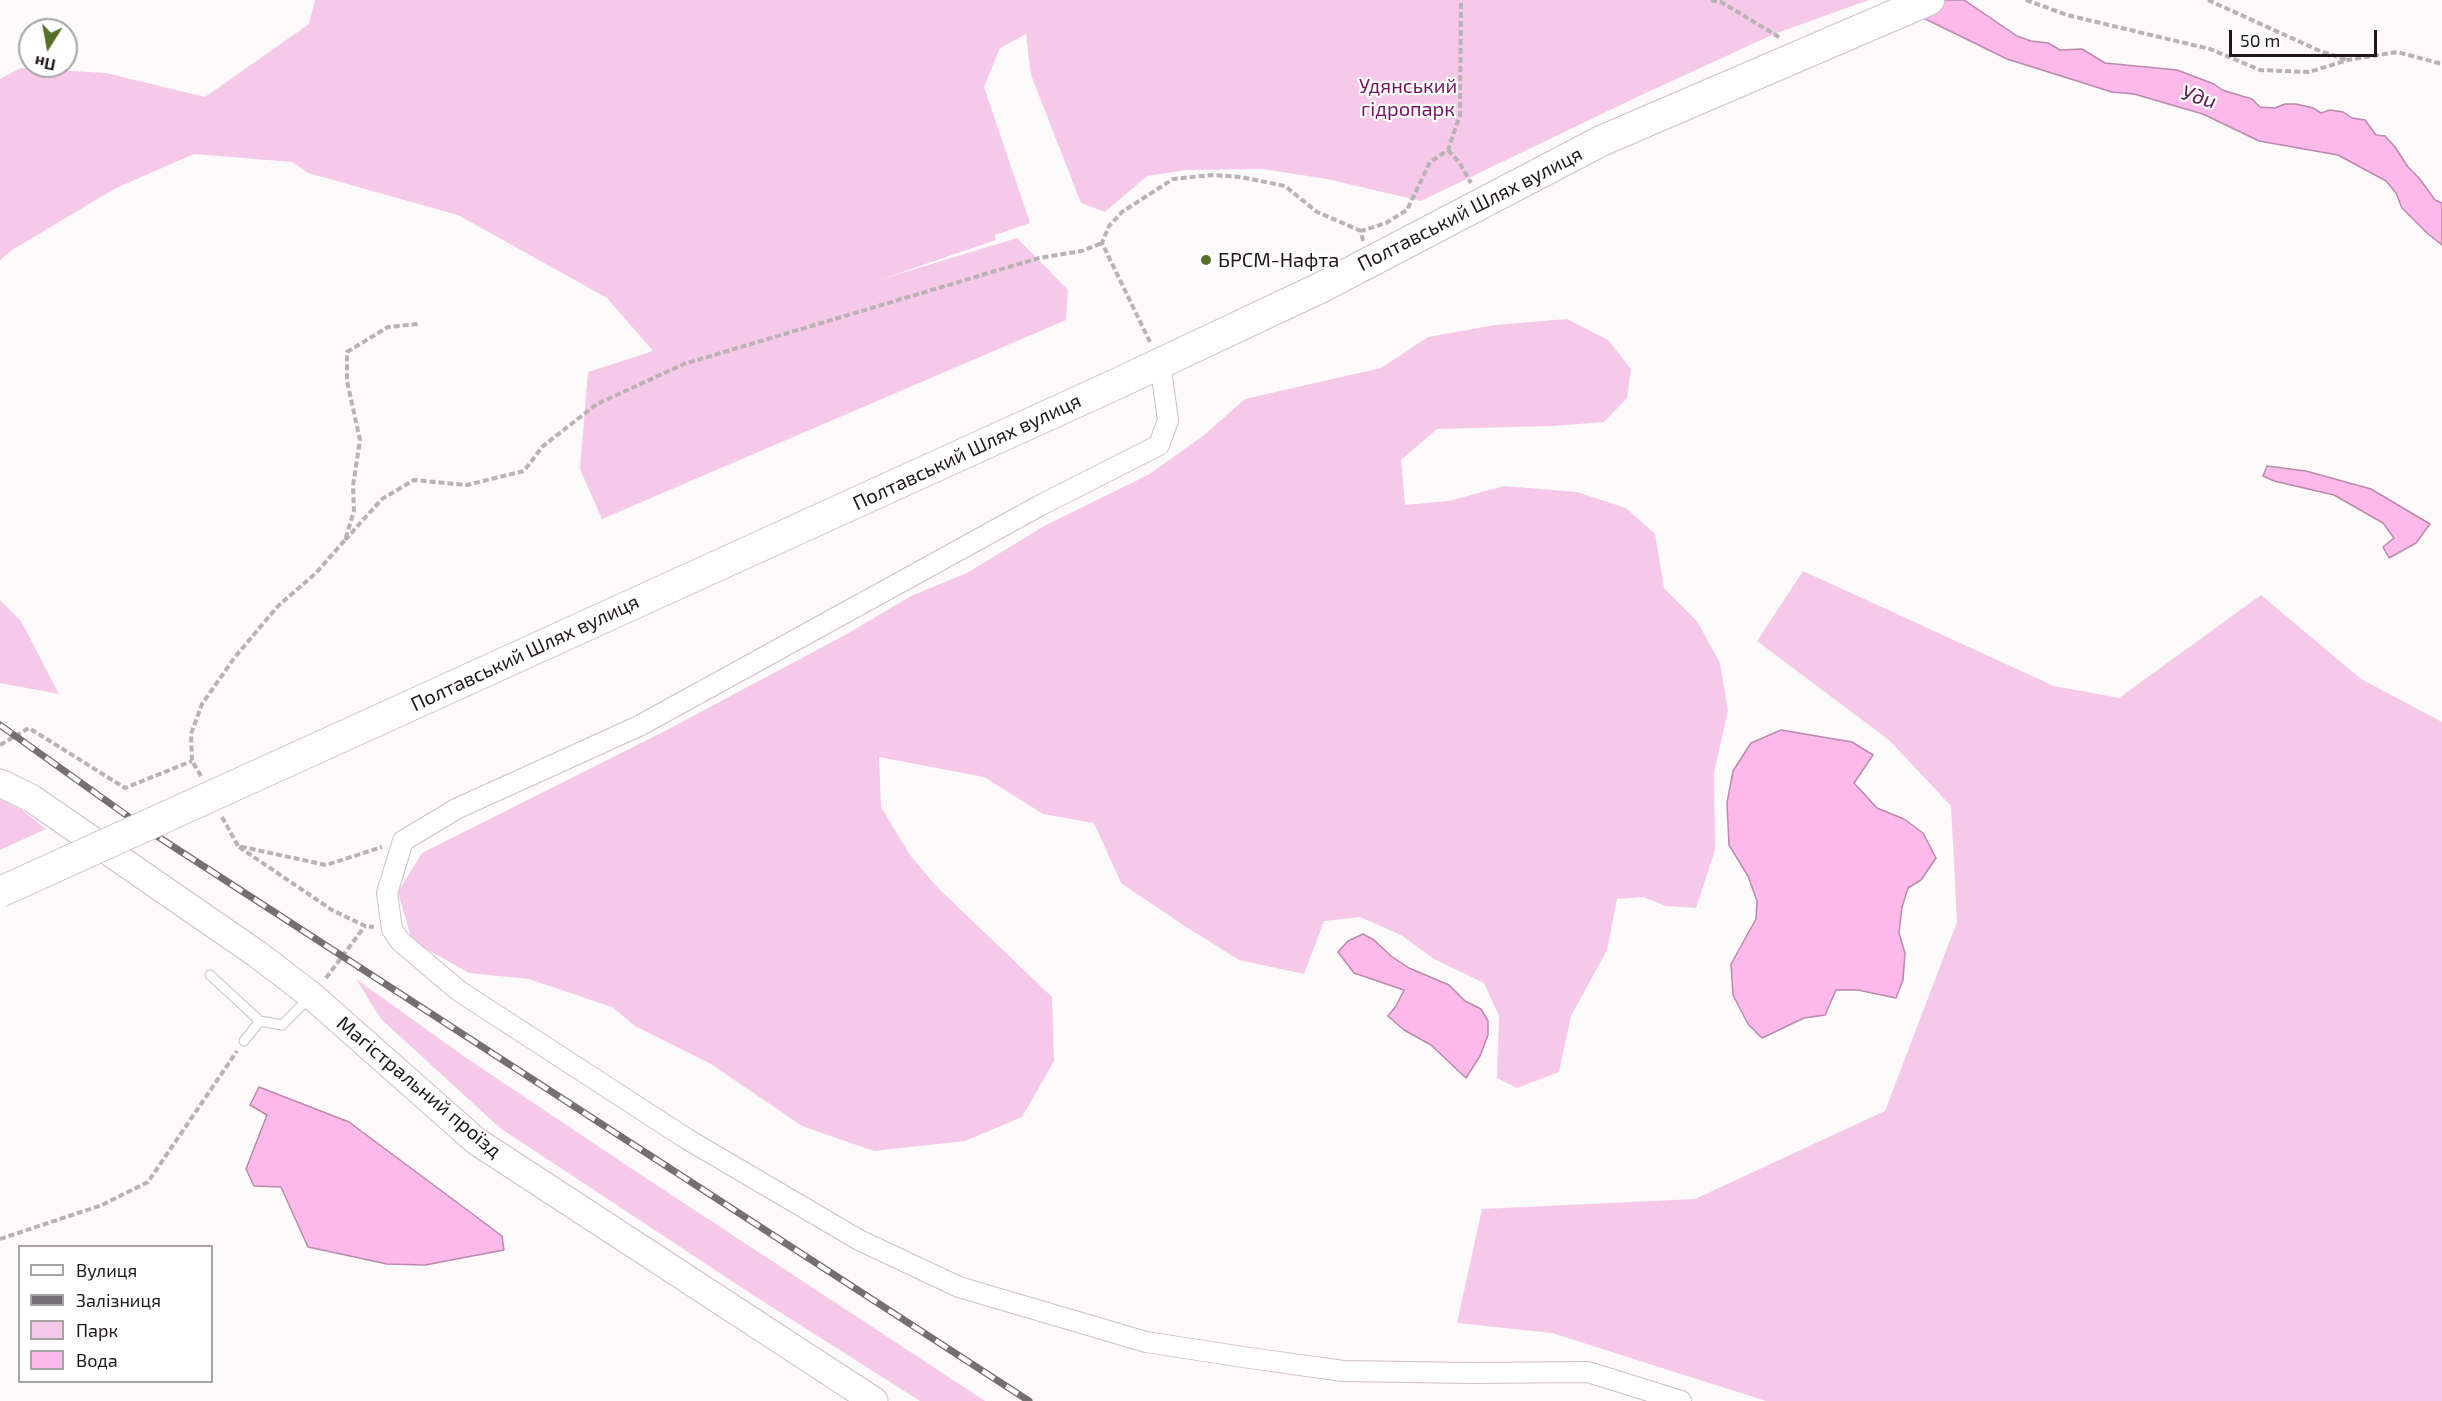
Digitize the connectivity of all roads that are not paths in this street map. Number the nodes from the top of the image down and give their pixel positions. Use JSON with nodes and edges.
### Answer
{"nodes":[{"id":1,"x":1929,"y":0,"type":"edge"},
{"id":2,"x":1160,"y":362,"type":"junction"},
{"id":3,"x":0,"y":783,"type":"edge"},
{"id":4,"x":0,"y":892,"type":"edge"},
{"id":5,"x":210,"y":975,"type":"dead end"},
{"id":6,"x":312,"y":996,"type":"junction"},
{"id":7,"x":260,"y":1021,"type":"junction"},
{"id":8,"x":244,"y":1041,"type":"road end"},
{"id":9,"x":874,"y":1401,"type":"edge"},
{"id":10,"x":1681,"y":1401,"type":"edge"}],
"edges":[{"from":1,"to":2,"type":"main road","name":"Полтавський Шлях вулиця"},
{"from":2,"to":4,"type":"main road","name":"Полтавський Шлях вулиця","bridge":true},
{"from":2,"to":10,"type":"street"},
{"from":3,"to":6,"type":"main road","name":"Магістральний проїзд"},
{"from":5,"to":7,"type":"lane"},
{"from":6,"to":7,"type":"lane"},
{"from":6,"to":9,"type":"main road","name":"Магістральний проїзд"},
{"from":7,"to":8,"type":"lane"}]}
